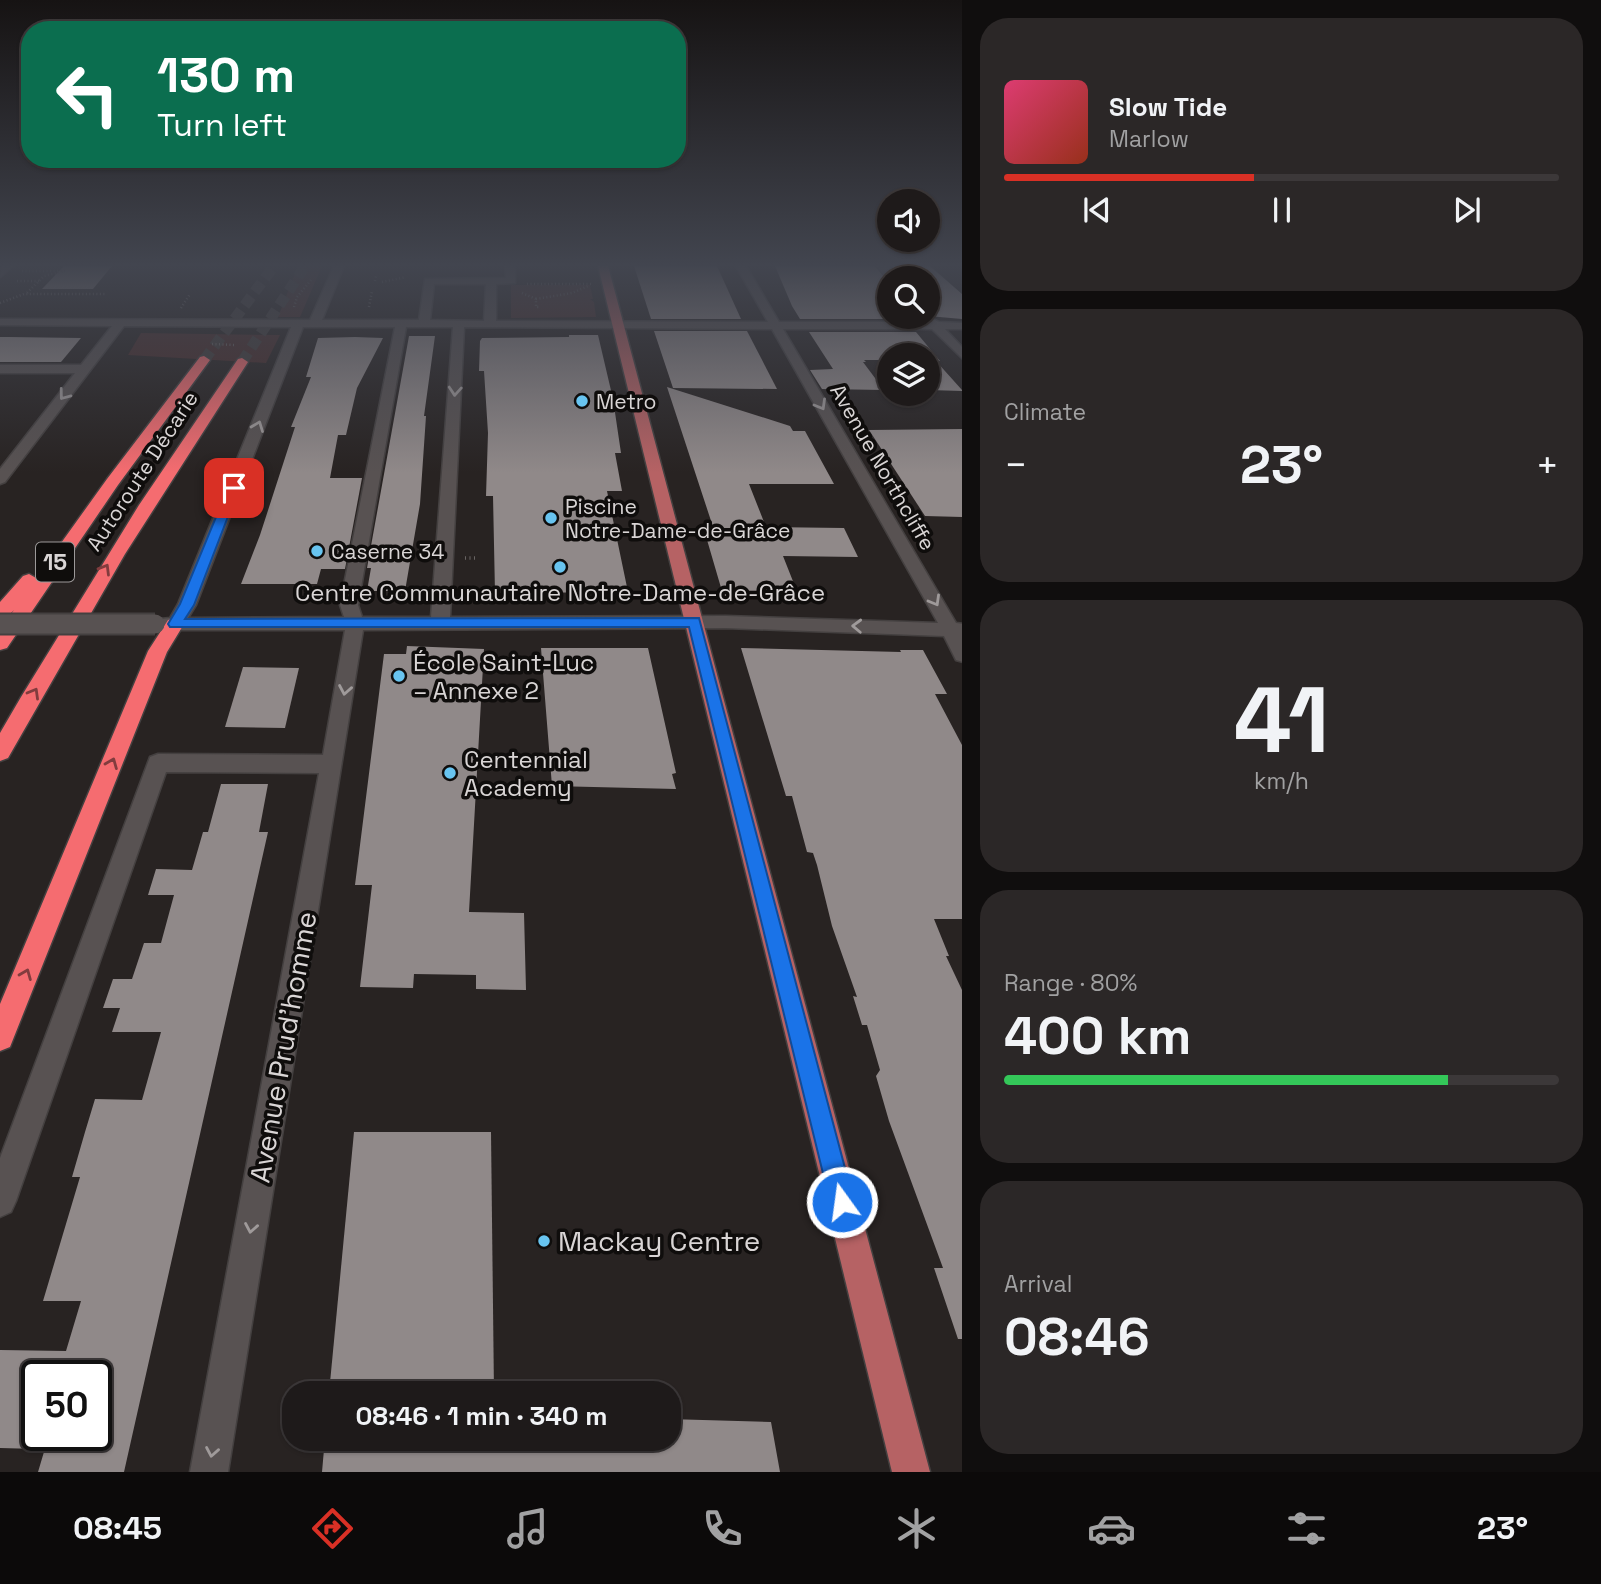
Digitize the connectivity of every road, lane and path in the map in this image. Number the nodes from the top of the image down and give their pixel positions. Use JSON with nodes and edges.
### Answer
{"nodes":[{"id":1,"x":111,"y":335,"type":"edge"},
{"id":2,"x":295,"y":335,"type":"edge"},
{"id":3,"x":399,"y":335,"type":"edge"},
{"id":4,"x":458,"y":335,"type":"edge"},
{"id":5,"x":621,"y":335,"type":"edge"},
{"id":6,"x":780,"y":335,"type":"edge"},
{"id":7,"x":943,"y":335,"type":"edge"},
{"id":8,"x":208,"y":344,"type":"dead end"},
{"id":9,"x":241,"y":354,"type":"joint"},
{"id":10,"x":962,"y":356,"type":"edge"},
{"id":11,"x":204,"y":360,"type":"tunnel mouth"},
{"id":12,"x":0,"y":369,"type":"edge"},
{"id":13,"x":84,"y":369,"type":"junction"},
{"id":14,"x":0,"y":479,"type":"edge"},
{"id":15,"x":112,"y":482,"type":"junction"},
{"id":16,"x":464,"y":558,"type":"dead end"},
{"id":17,"x":478,"y":558,"type":"dead end"},
{"id":18,"x":0,"y":614,"type":"edge"},
{"id":19,"x":355,"y":622,"type":"junction"},
{"id":20,"x":695,"y":622,"type":"junction"},
{"id":21,"x":440,"y":623,"type":"junction"},
{"id":22,"x":0,"y":624,"type":"edge"},
{"id":23,"x":165,"y":624,"type":"junction"},
{"id":24,"x":956,"y":630,"type":"edge"},
{"id":25,"x":0,"y":643,"type":"edge"},
{"id":26,"x":962,"y":655,"type":"edge"},
{"id":27,"x":0,"y":752,"type":"edge"},
{"id":28,"x":332,"y":764,"type":"junction"},
{"id":29,"x":0,"y":1037,"type":"edge"},
{"id":30,"x":0,"y":1201,"type":"edge"},
{"id":31,"x":209,"y":1472,"type":"edge"},
{"id":32,"x":911,"y":1472,"type":"edge"}],
"edges":[{"from":1,"to":13,"type":"street"},
{"from":23,"to":2,"type":"street","one_way":true},
{"from":3,"to":19,"type":"street","name":"Avenue Prud'homme"},
{"from":4,"to":21,"type":"street","one_way":true},
{"from":5,"to":20,"type":"main road"},
{"from":6,"to":24,"type":"street","name":"Avenue Northcliffe","one_way":true},
{"from":7,"to":10,"type":"street"},
{"from":8,"to":9,"type":"path"},
{"from":27,"to":9,"type":"highway","name":"Autoroute Décarie","number":"15","one_way":true},
{"from":11,"to":15,"type":"highway","name":"Autoroute Décarie","number":"15"},
{"from":12,"to":13,"type":"street"},
{"from":13,"to":14,"type":"street","one_way":true},
{"from":15,"to":18,"type":"highway"},
{"from":15,"to":25,"type":"highway","name":"Autoroute Décarie","number":"15"},
{"from":16,"to":17,"type":"path"},
{"from":19,"to":21,"type":"street"},
{"from":19,"to":23,"type":"street"},
{"from":19,"to":28,"type":"street","name":"Avenue Prud'homme","one_way":true},
{"from":20,"to":21,"type":"street"},
{"from":24,"to":20,"type":"street","one_way":true},
{"from":20,"to":32,"type":"main road"},
{"from":22,"to":23,"type":"street","bridge":true},
{"from":29,"to":23,"type":"highway","one_way":true},
{"from":24,"to":26,"type":"street","name":"Avenue Northcliffe"},
{"from":28,"to":30,"type":"street"},
{"from":28,"to":31,"type":"street","name":"Avenue Prud'homme","one_way":true}]}
